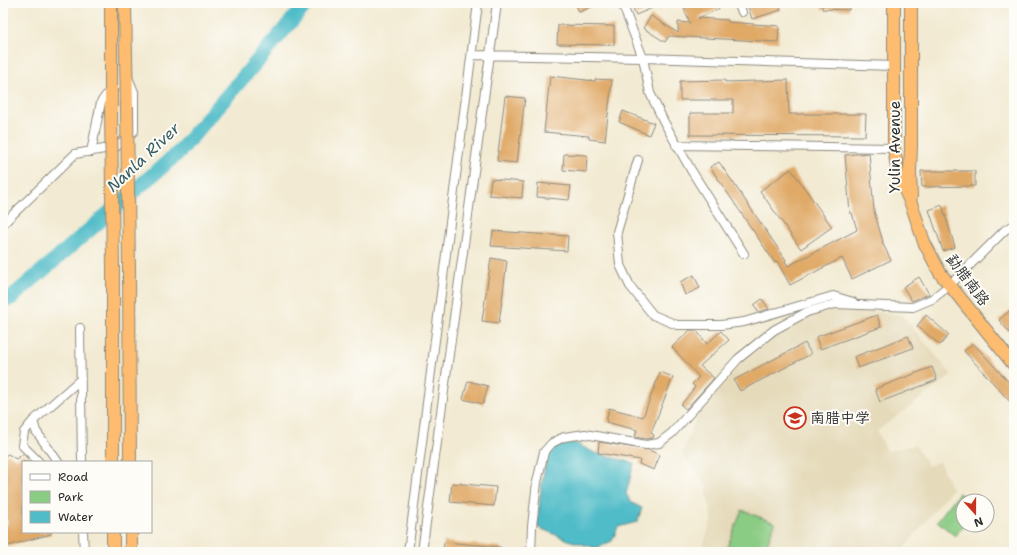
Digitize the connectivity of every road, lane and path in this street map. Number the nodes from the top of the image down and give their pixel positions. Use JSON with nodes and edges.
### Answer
{"nodes":[{"id":1,"x":110,"y":3,"type":"edge"},
{"id":2,"x":125,"y":3,"type":"edge"},
{"id":3,"x":478,"y":3,"type":"edge"},
{"id":4,"x":497,"y":3,"type":"edge"},
{"id":5,"x":622,"y":3,"type":"edge"},
{"id":6,"x":738,"y":3,"type":"edge"},
{"id":7,"x":894,"y":3,"type":"edge"},
{"id":8,"x":911,"y":3,"type":"edge"},
{"id":9,"x":742,"y":12,"type":"dead end"},
{"id":10,"x":472,"y":55,"type":"junction"},
{"id":11,"x":489,"y":56,"type":"junction"},
{"id":12,"x":643,"y":58,"type":"junction"},
{"id":13,"x":894,"y":66,"type":"junction"},
{"id":14,"x":126,"y":71,"type":"junction"},
{"id":15,"x":112,"y":87,"type":"junction"},
{"id":16,"x":676,"y":145,"type":"junction"},
{"id":17,"x":894,"y":148,"type":"junction"},
{"id":18,"x":91,"y":152,"type":"junction"},
{"id":19,"x":638,"y":160,"type":"dead end"},
{"id":20,"x":912,"y":206,"type":"junction"},
{"id":21,"x":3,"y":224,"type":"edge"},
{"id":22,"x":1014,"y":225,"type":"edge"},
{"id":23,"x":744,"y":254,"type":"dead end"},
{"id":24,"x":950,"y":285,"type":"junction"},
{"id":25,"x":866,"y":305,"type":"junction"},
{"id":26,"x":80,"y":328,"type":"dead end"},
{"id":27,"x":1014,"y":365,"type":"edge"},
{"id":28,"x":81,"y":379,"type":"junction"},
{"id":29,"x":426,"y":417,"type":"junction"},
{"id":30,"x":440,"y":418,"type":"junction"},
{"id":31,"x":33,"y":421,"type":"junction"},
{"id":32,"x":38,"y":461,"type":"edge"},
{"id":33,"x":57,"y":461,"type":"edge"},
{"id":34,"x":82,"y":461,"type":"edge"},
{"id":35,"x":113,"y":461,"type":"edge"},
{"id":36,"x":130,"y":461,"type":"edge"},
{"id":37,"x":83,"y":533,"type":"edge"},
{"id":38,"x":113,"y":533,"type":"edge"},
{"id":39,"x":131,"y":533,"type":"edge"},
{"id":40,"x":84,"y":552,"type":"edge"},
{"id":41,"x":113,"y":552,"type":"edge"},
{"id":42,"x":131,"y":552,"type":"edge"},
{"id":43,"x":408,"y":552,"type":"edge"},
{"id":44,"x":422,"y":552,"type":"edge"},
{"id":45,"x":531,"y":552,"type":"edge"}],
"edges":[{"from":1,"to":15,"type":"highway"},
{"from":2,"to":14,"type":"highway"},
{"from":3,"to":10,"type":"street"},
{"from":4,"to":11,"type":"street"},
{"from":5,"to":12,"type":"street"},
{"from":6,"to":9,"type":"street"},
{"from":7,"to":13,"type":"highway","name":"Yulin Avenue"},
{"from":8,"to":20,"type":"highway","name":"Yulin Avenue"},
{"from":10,"to":11,"type":"street"},
{"from":10,"to":29,"type":"street"},
{"from":11,"to":12,"type":"street"},
{"from":11,"to":30,"type":"street"},
{"from":12,"to":13,"type":"street"},
{"from":12,"to":16,"type":"street"},
{"from":13,"to":17,"type":"highway","name":"Yulin Avenue"},
{"from":14,"to":18,"type":"street"},
{"from":14,"to":36,"type":"highway","bridge":true},
{"from":15,"to":18,"type":"street"},
{"from":15,"to":35,"type":"highway","bridge":true},
{"from":16,"to":17,"type":"street"},
{"from":16,"to":23,"type":"street"},
{"from":17,"to":20,"type":"highway","name":"Yulin Avenue"},
{"from":18,"to":21,"type":"street"},
{"from":19,"to":25,"type":"street"},
{"from":20,"to":24,"type":"highway","name":"勐腊南路"},
{"from":22,"to":24,"type":"street"},
{"from":24,"to":25,"type":"street"},
{"from":24,"to":27,"type":"highway","name":"勐腊南路"},
{"from":25,"to":45,"type":"street"},
{"from":26,"to":28,"type":"street"},
{"from":28,"to":31,"type":"street"},
{"from":28,"to":34,"type":"street"},
{"from":29,"to":30,"type":"street"},
{"from":29,"to":43,"type":"street"},
{"from":30,"to":44,"type":"street"},
{"from":31,"to":32,"type":"street"},
{"from":31,"to":33,"type":"street"},
{"from":37,"to":40,"type":"street"},
{"from":38,"to":41,"type":"highway"},
{"from":39,"to":42,"type":"highway"}]}
